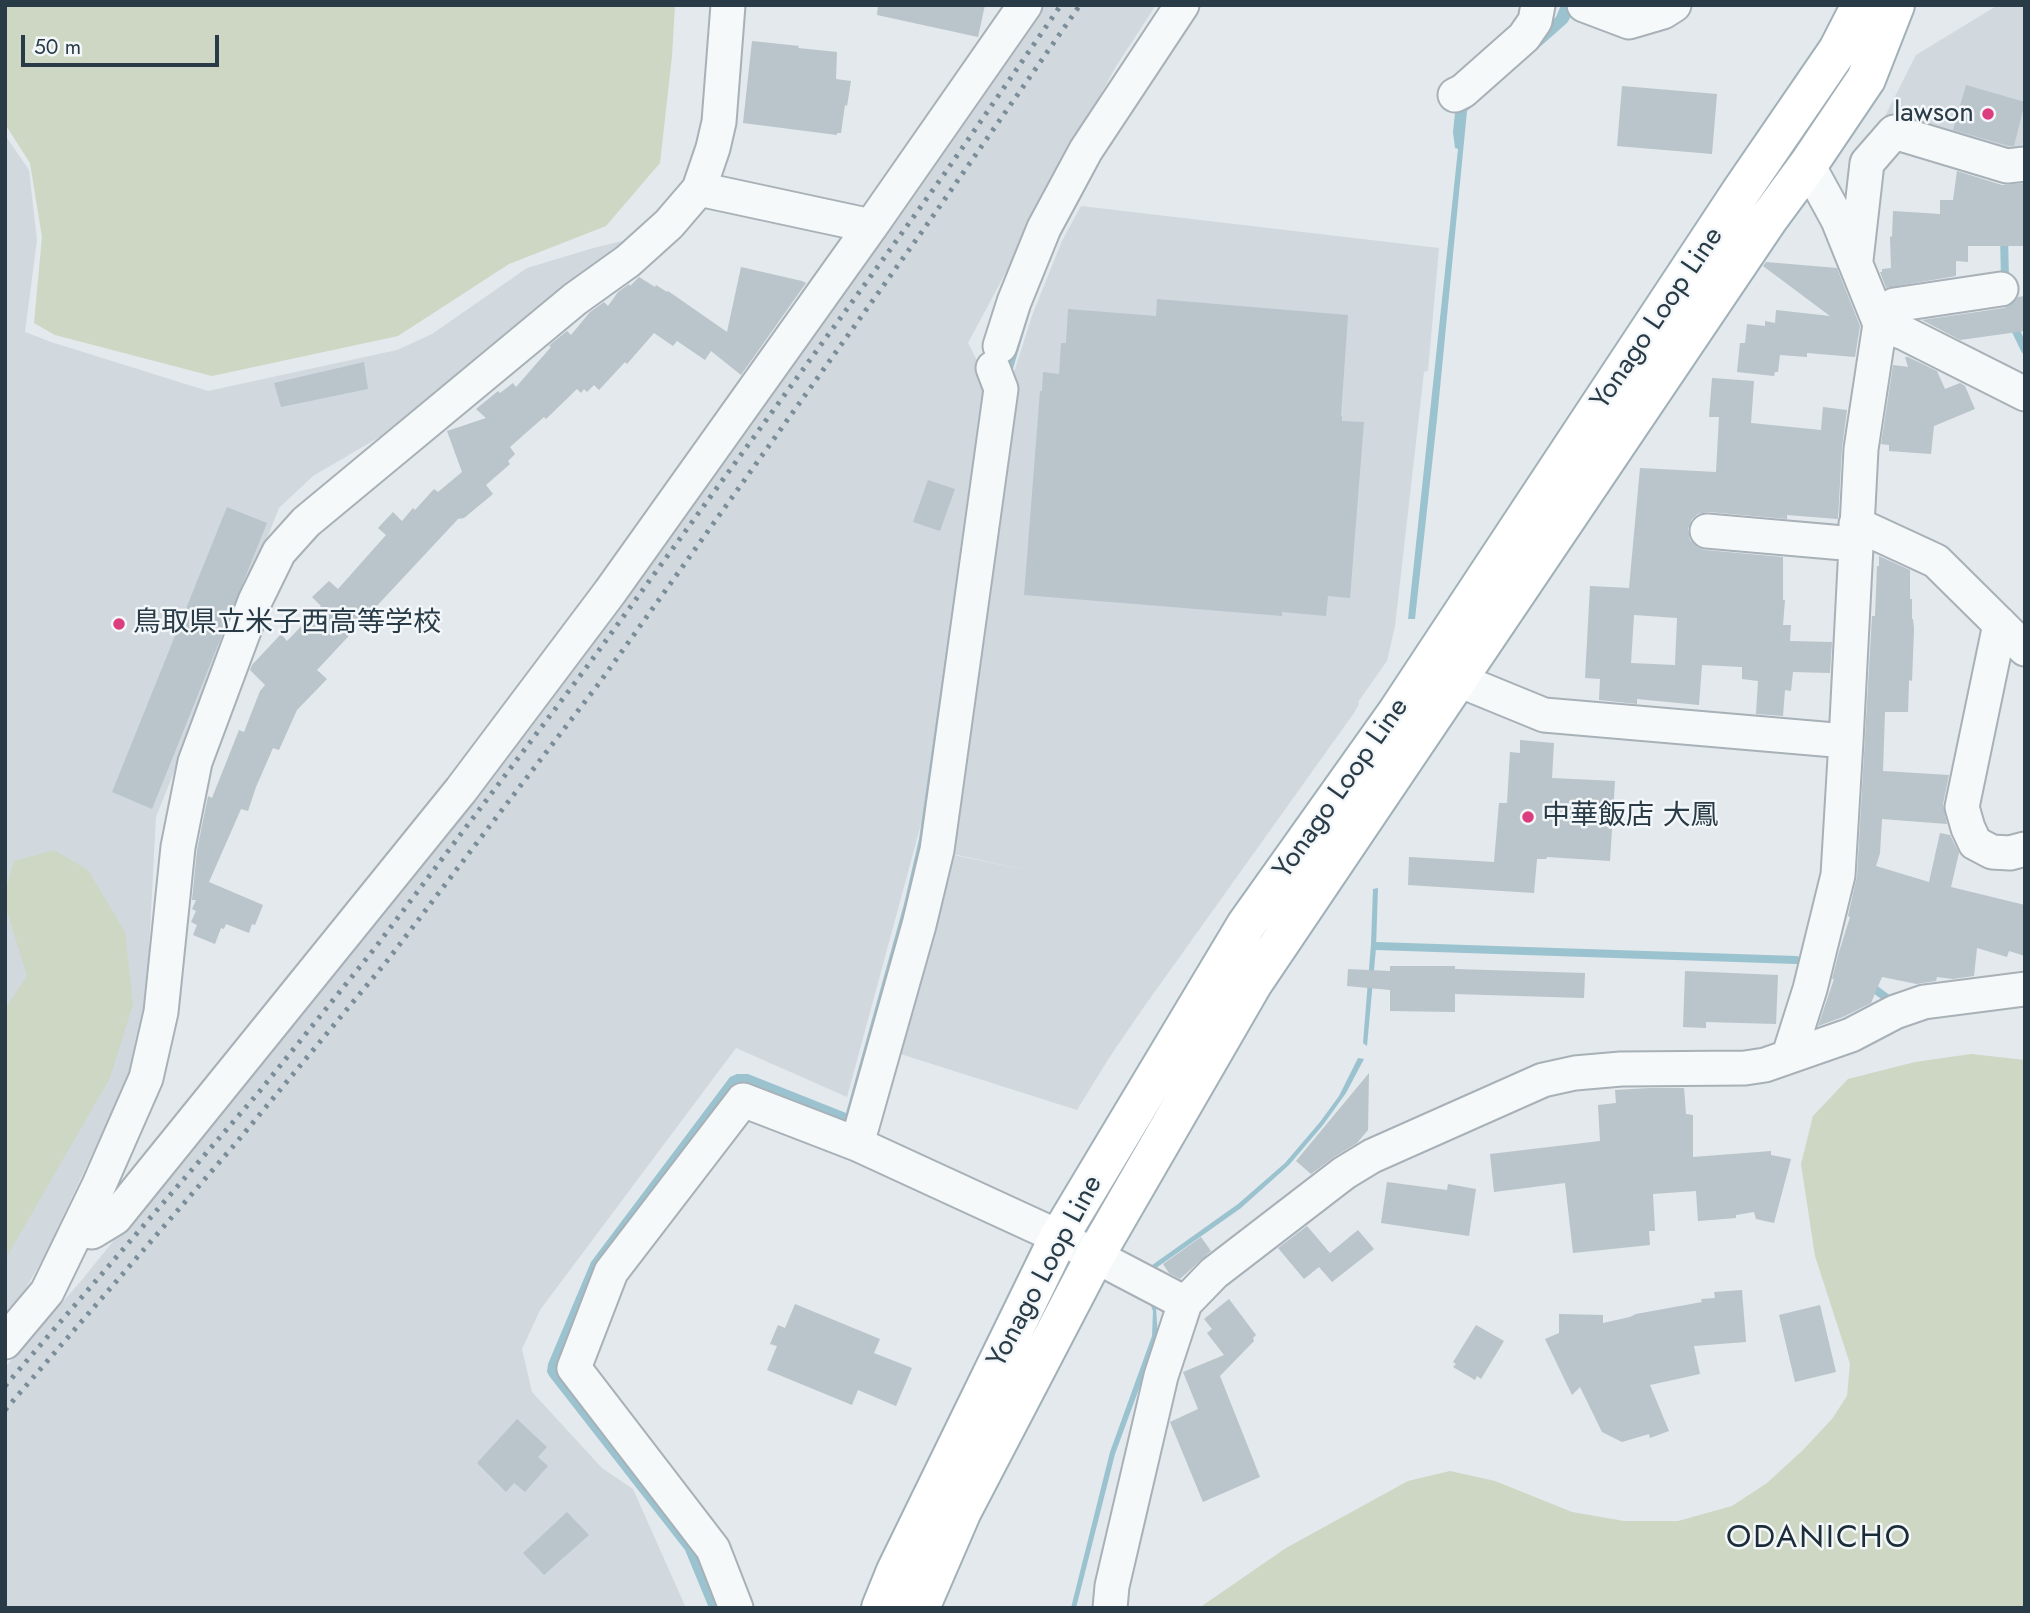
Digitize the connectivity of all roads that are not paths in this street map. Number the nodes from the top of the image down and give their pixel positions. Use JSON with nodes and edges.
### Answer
{"nodes":[{"id":1,"x":729,"y":5,"type":"edge"},
{"id":2,"x":1182,"y":5,"type":"edge"},
{"id":3,"x":1538,"y":5,"type":"edge"},
{"id":4,"x":1861,"y":5,"type":"edge"},
{"id":5,"x":1895,"y":5,"type":"edge"},
{"id":6,"x":1586,"y":6,"type":"edge"},
{"id":7,"x":1669,"y":8,"type":"edge"},
{"id":8,"x":1015,"y":13,"type":"edge"},
{"id":9,"x":1455,"y":94,"type":"dead end"},
{"id":10,"x":2025,"y":164,"type":"edge"},
{"id":11,"x":1808,"y":165,"type":"junction"},
{"id":12,"x":699,"y":189,"type":"junction"},
{"id":13,"x":871,"y":226,"type":"junction"},
{"id":14,"x":1855,"y":263,"type":"junction"},
{"id":15,"x":2001,"y":289,"type":"dead end"},
{"id":16,"x":1880,"y":324,"type":"junction"},
{"id":17,"x":2025,"y":394,"type":"edge"},
{"id":18,"x":1707,"y":531,"type":"dead end"},
{"id":19,"x":1856,"y":534,"type":"junction"},
{"id":20,"x":2000,"y":624,"type":"junction"},
{"id":21,"x":2025,"y":649,"type":"edge"},
{"id":22,"x":1442,"y":674,"type":"junction"},
{"id":23,"x":1846,"y":741,"type":"junction"},
{"id":24,"x":2025,"y":849,"type":"edge"},
{"id":25,"x":2025,"y":989,"type":"edge"},
{"id":26,"x":1788,"y":1055,"type":"junction"},
{"id":27,"x":857,"y":1144,"type":"junction"},
{"id":28,"x":78,"y":1230,"type":"junction"},
{"id":29,"x":1059,"y":1237,"type":"junction"},
{"id":30,"x":1095,"y":1256,"type":"junction"},
{"id":31,"x":1185,"y":1303,"type":"junction"},
{"id":32,"x":5,"y":1342,"type":"edge"},
{"id":33,"x":736,"y":1608,"type":"edge"},
{"id":34,"x":881,"y":1608,"type":"edge"},
{"id":35,"x":920,"y":1608,"type":"edge"},
{"id":36,"x":1110,"y":1608,"type":"edge"}],
"edges":[{"from":1,"to":12,"type":"street"},
{"from":2,"to":27,"type":"street"},
{"from":3,"to":9,"type":"street"},
{"from":4,"to":22,"type":"main road","name":"Yonago Loop Line"},
{"from":5,"to":11,"type":"main road","name":"Yonago Loop Line"},
{"from":6,"to":7,"type":"street"},
{"from":8,"to":13,"type":"street"},
{"from":10,"to":14,"type":"street"},
{"from":11,"to":14,"type":"street"},
{"from":11,"to":22,"type":"main road","name":"Yonago Loop Line"},
{"from":12,"to":13,"type":"street"},
{"from":12,"to":28,"type":"street"},
{"from":13,"to":28,"type":"street"},
{"from":14,"to":16,"type":"street"},
{"from":15,"to":16,"type":"street"},
{"from":16,"to":17,"type":"street"},
{"from":16,"to":19,"type":"street"},
{"from":18,"to":19,"type":"street"},
{"from":19,"to":20,"type":"street"},
{"from":19,"to":23,"type":"street"},
{"from":20,"to":21,"type":"street"},
{"from":20,"to":24,"type":"street"},
{"from":22,"to":23,"type":"street"},
{"from":22,"to":29,"type":"main road","name":"Yonago Loop Line"},
{"from":22,"to":30,"type":"main road","name":"Yonago Loop Line"},
{"from":23,"to":26,"type":"street"},
{"from":25,"to":26,"type":"street"},
{"from":26,"to":31,"type":"street"},
{"from":27,"to":29,"type":"street"},
{"from":27,"to":33,"type":"street"},
{"from":28,"to":32,"type":"street"},
{"from":29,"to":30,"type":"street"},
{"from":29,"to":34,"type":"main road","name":"Yonago Loop Line"},
{"from":30,"to":31,"type":"street"},
{"from":30,"to":35,"type":"main road","name":"Yonago Loop Line"},
{"from":31,"to":36,"type":"street"}]}
